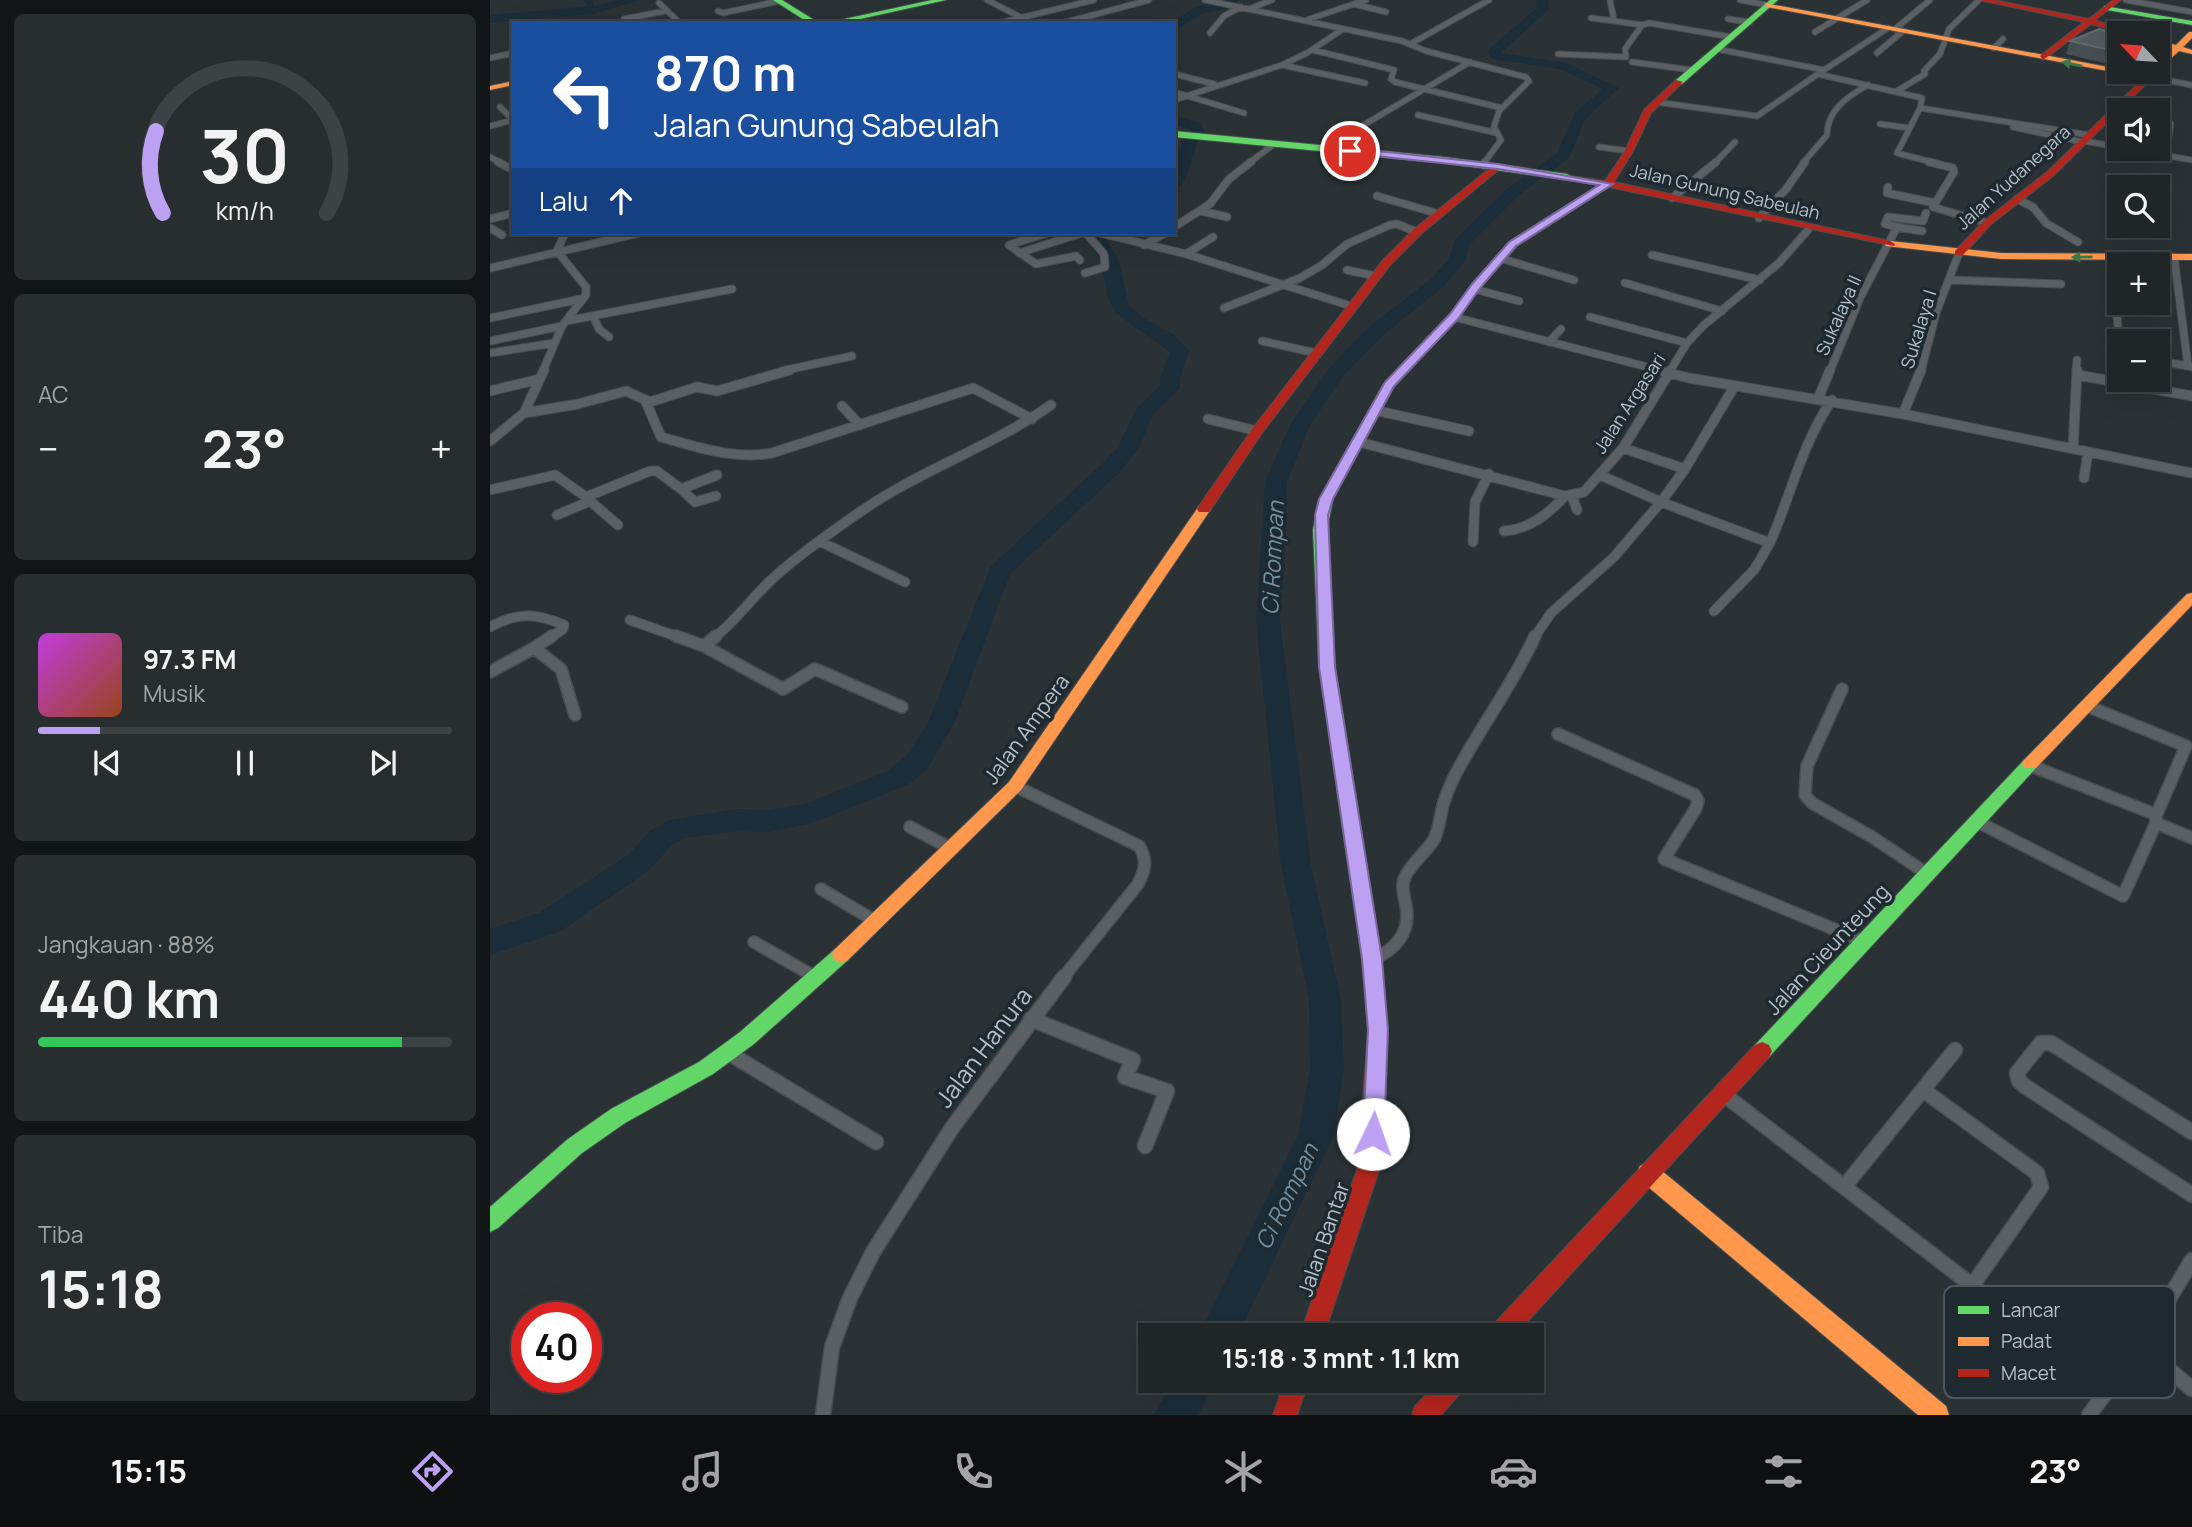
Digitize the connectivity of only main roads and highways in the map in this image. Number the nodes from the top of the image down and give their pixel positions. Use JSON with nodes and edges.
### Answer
{"nodes":[{"id":1,"x":942,"y":0,"type":"edge"},
{"id":2,"x":1981,"y":0,"type":"edge"},
{"id":3,"x":778,"y":1,"type":"edge"},
{"id":4,"x":2114,"y":2,"type":"edge"},
{"id":5,"x":1771,"y":3,"type":"edge"},
{"id":6,"x":812,"y":21,"type":"edge"},
{"id":7,"x":840,"y":21,"type":"edge"},
{"id":8,"x":2090,"y":21,"type":"junction"},
{"id":9,"x":2192,"y":23,"type":"edge"},
{"id":10,"x":2107,"y":26,"type":"edge"},
{"id":11,"x":2192,"y":34,"type":"edge"},
{"id":12,"x":2170,"y":53,"type":"edge"},
{"id":13,"x":2043,"y":58,"type":"junction"},
{"id":14,"x":2107,"y":58,"type":"edge"},
{"id":15,"x":511,"y":83,"type":"edge"},
{"id":16,"x":2142,"y":84,"type":"edge"},
{"id":17,"x":490,"y":88,"type":"edge"},
{"id":18,"x":2130,"y":98,"type":"edge"},
{"id":19,"x":2107,"y":121,"type":"edge"},
{"id":20,"x":1176,"y":134,"type":"edge"},
{"id":21,"x":1490,"y":166,"type":"junction"},
{"id":22,"x":1608,"y":184,"type":"junction"},
{"id":23,"x":1959,"y":253,"type":"junction"},
{"id":24,"x":2192,"y":257,"type":"edge"},
{"id":25,"x":2192,"y":597,"type":"edge"},
{"id":26,"x":2185,"y":610,"type":"edge"},
{"id":27,"x":1648,"y":1173,"type":"junction"},
{"id":28,"x":490,"y":1221,"type":"edge"},
{"id":29,"x":1316,"y":1323,"type":"edge"},
{"id":30,"x":1510,"y":1323,"type":"edge"},
{"id":31,"x":1293,"y":1393,"type":"edge"},
{"id":32,"x":1445,"y":1393,"type":"edge"},
{"id":33,"x":1285,"y":1415,"type":"edge"},
{"id":34,"x":1424,"y":1415,"type":"edge"},
{"id":35,"x":1937,"y":1415,"type":"edge"}],
"edges":[{"from":1,"to":7,"type":"main road"},
{"from":2,"to":8,"type":"main road"},
{"from":3,"to":6,"type":"main road"},
{"from":4,"to":8,"type":"main road"},
{"from":4,"to":9,"type":"main road"},
{"from":5,"to":13,"type":"main road"},
{"from":5,"to":22,"type":"main road"},
{"from":8,"to":10,"type":"main road"},
{"from":8,"to":13,"type":"main road"},
{"from":11,"to":12,"type":"main road","name":"Jalan Yudanegara"},
{"from":14,"to":13,"type":"main road","one_way":true},
{"from":15,"to":17,"type":"main road"},
{"from":16,"to":18,"type":"main road","name":"Jalan Yudanegara"},
{"from":19,"to":23,"type":"main road","name":"Jalan Yudanegara"},
{"from":20,"to":21,"type":"main road","name":"Jalan Gunung Sabeulah"},
{"from":21,"to":22,"type":"main road","name":"Jalan Gunung Sabeulah"},
{"from":21,"to":28,"type":"main road","name":"Jalan Ampera"},
{"from":22,"to":23,"type":"main road","name":"Jalan Gunung Sabeulah"},
{"from":22,"to":29,"type":"main road","name":"Jalan Bantar"},
{"from":24,"to":23,"type":"main road","name":"Jalan Gunung Sabeulah","one_way":true},
{"from":25,"to":26,"type":"main road","name":"Jalan Cieunteung"},
{"from":26,"to":27,"type":"main road","name":"Jalan Cieunteung"},
{"from":27,"to":30,"type":"main road","name":"Jalan Cieunteung"},
{"from":27,"to":35,"type":"main road"},
{"from":31,"to":33,"type":"main road"},
{"from":32,"to":34,"type":"main road"}]}
